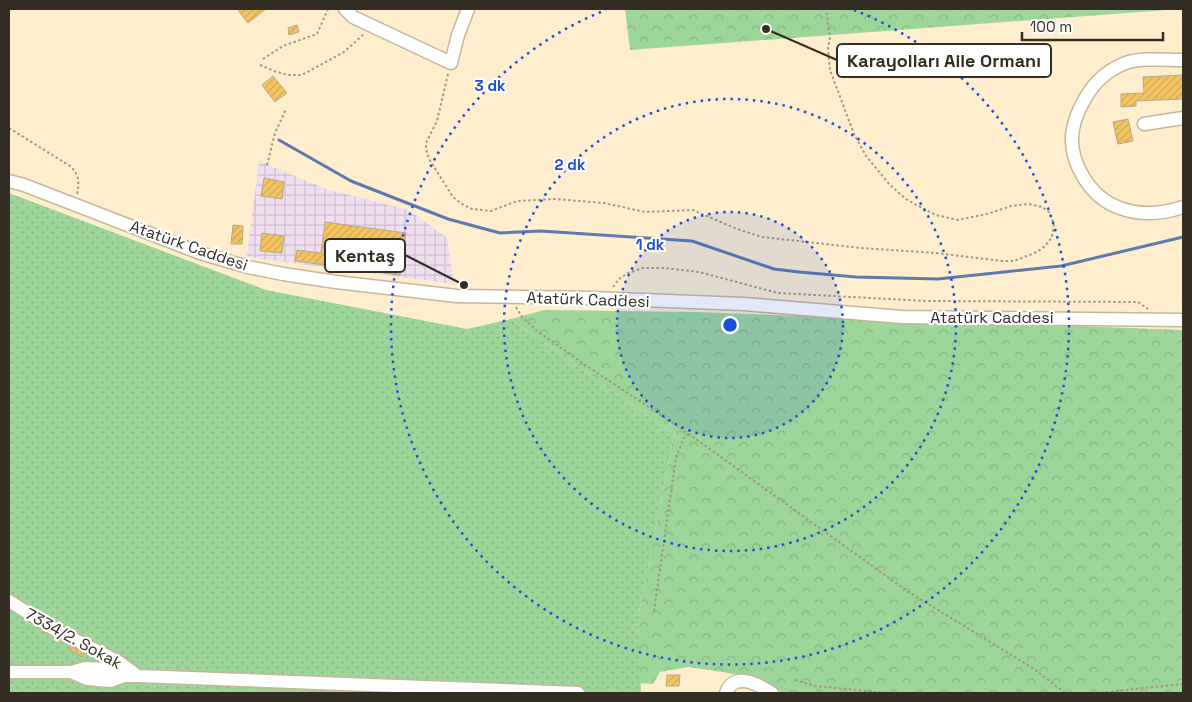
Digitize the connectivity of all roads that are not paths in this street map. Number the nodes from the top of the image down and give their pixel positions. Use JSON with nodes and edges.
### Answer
{"nodes":[{"id":1,"x":345,"y":9,"type":"edge"},
{"id":2,"x":468,"y":9,"type":"edge"},
{"id":3,"x":1183,"y":60,"type":"edge"},
{"id":4,"x":1183,"y":118,"type":"edge"},
{"id":5,"x":1144,"y":124,"type":"dead end"},
{"id":6,"x":9,"y":181,"type":"edge"},
{"id":7,"x":1183,"y":207,"type":"edge"},
{"id":8,"x":1183,"y":320,"type":"edge"},
{"id":9,"x":9,"y":601,"type":"edge"},
{"id":10,"x":9,"y":672,"type":"edge"},
{"id":11,"x":138,"y":676,"type":"junction"},
{"id":12,"x":578,"y":693,"type":"edge"},
{"id":13,"x":726,"y":693,"type":"edge"},
{"id":14,"x":772,"y":693,"type":"edge"}],
"edges":[{"from":1,"to":2,"type":"street"},
{"from":3,"to":7,"type":"street"},
{"from":4,"to":5,"type":"street"},
{"from":6,"to":8,"type":"street","name":"Atatürk Caddesi"},
{"from":9,"to":11,"type":"street","name":"7334/2. Sokak"},
{"from":10,"to":11,"type":"street"},
{"from":11,"to":12,"type":"street"},
{"from":13,"to":14,"type":"street"}]}
